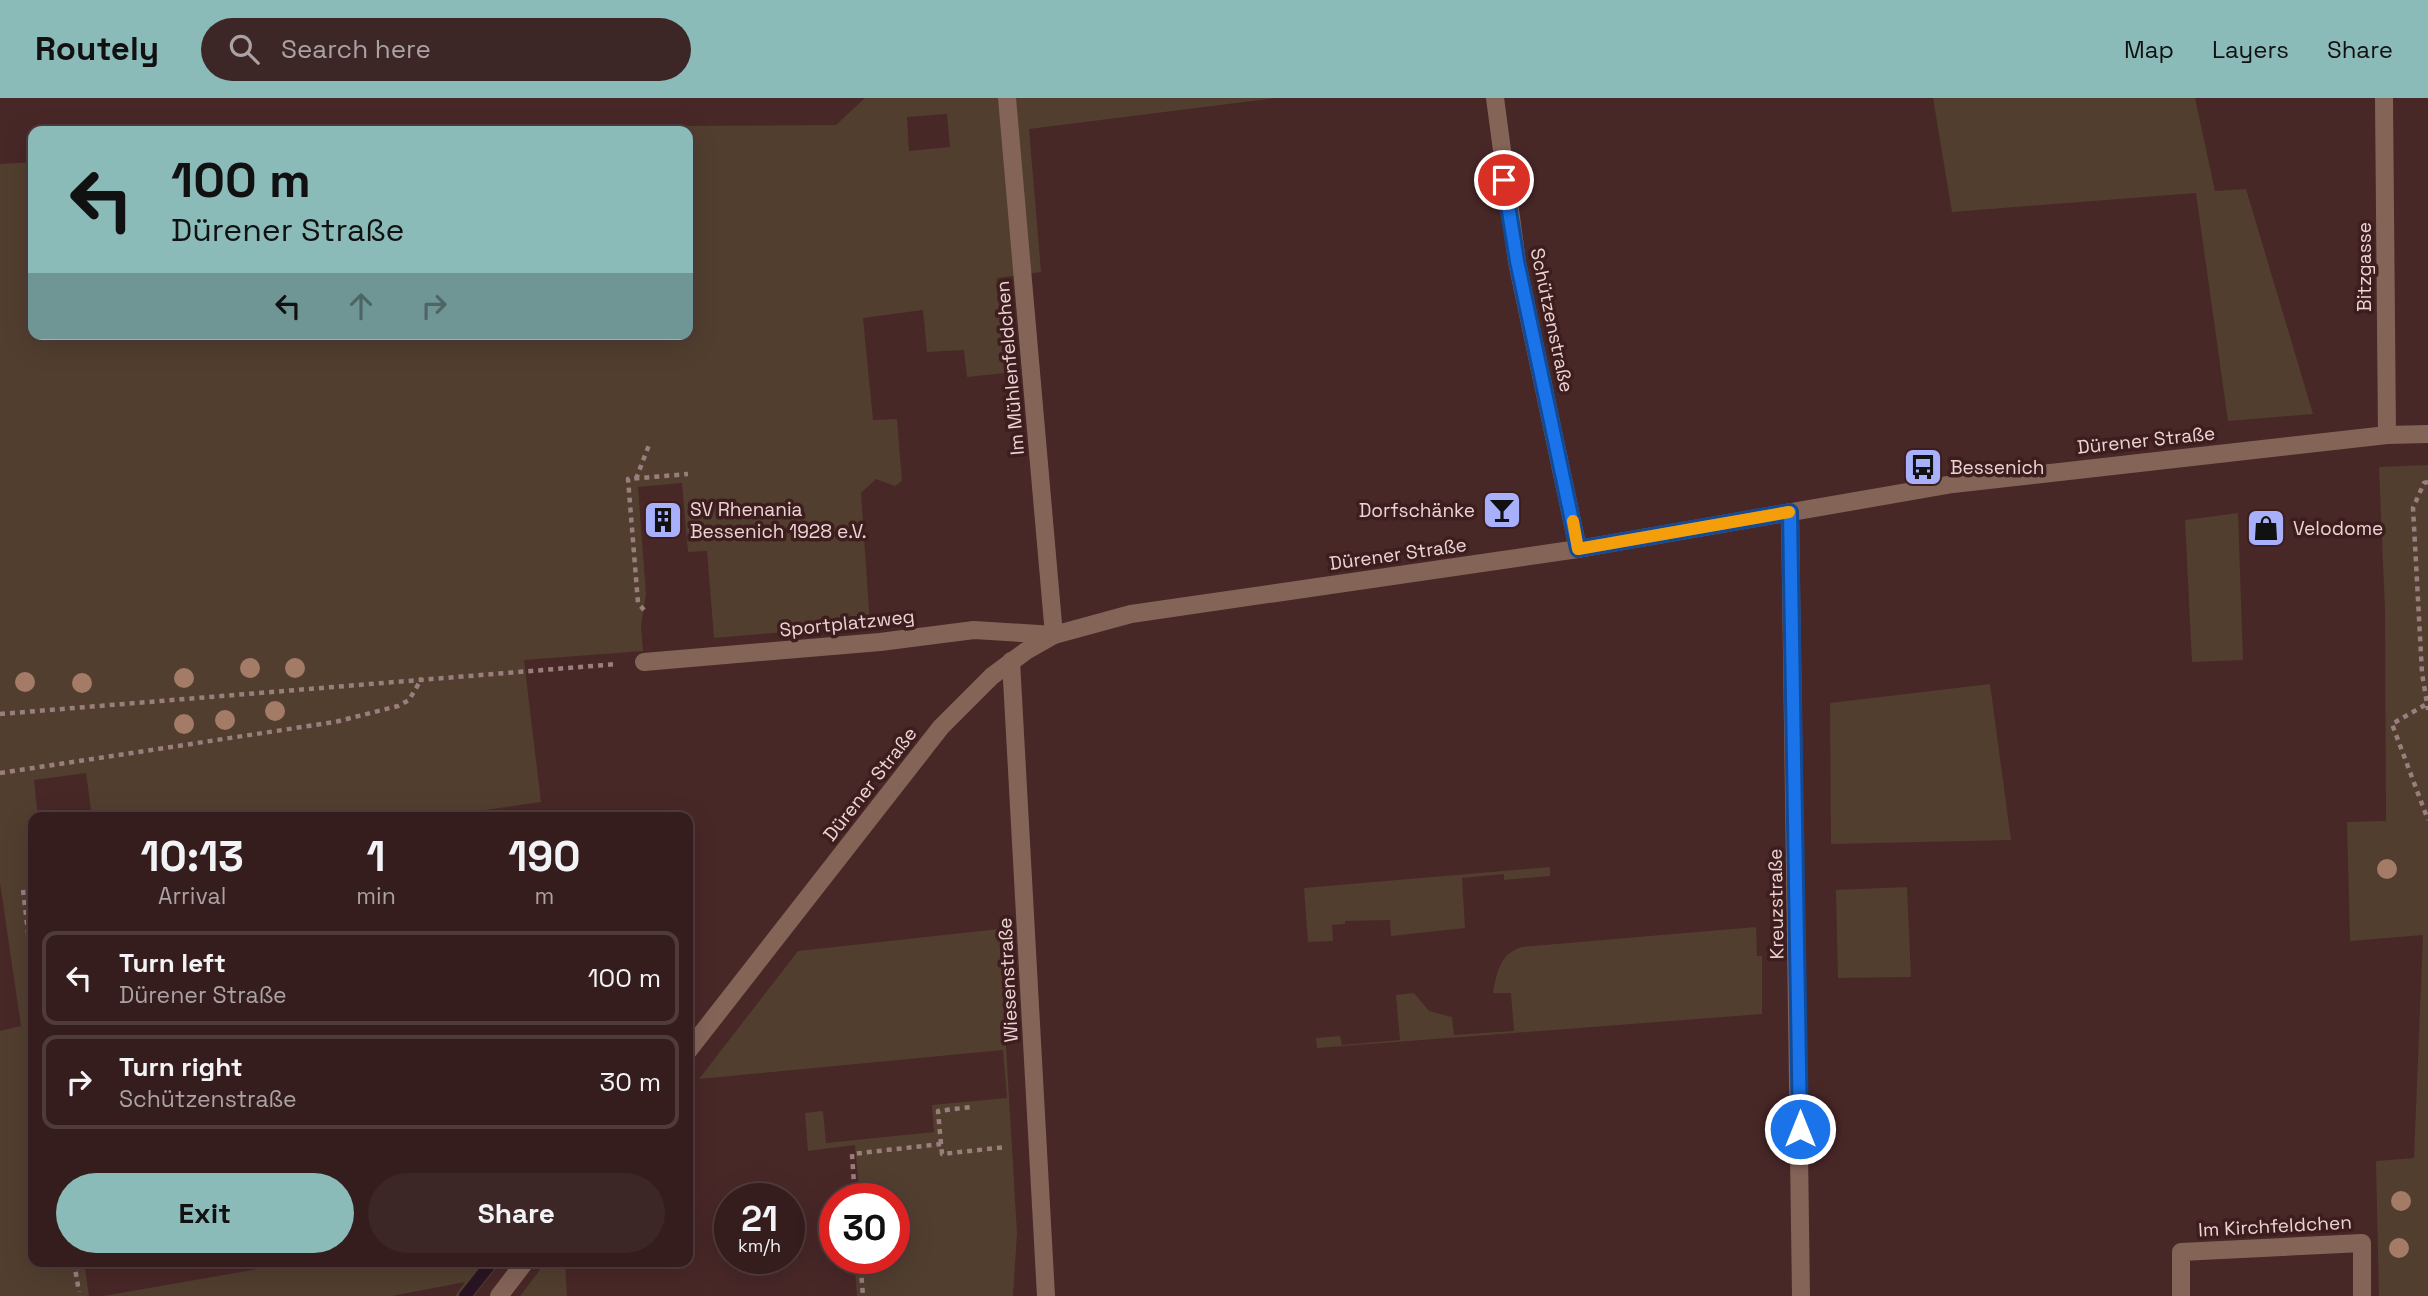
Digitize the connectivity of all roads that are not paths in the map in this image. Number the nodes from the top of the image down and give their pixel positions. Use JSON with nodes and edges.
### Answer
{"nodes":[{"id":1,"x":1007,"y":98,"type":"edge"},
{"id":2,"x":1495,"y":98,"type":"edge"},
{"id":3,"x":2384,"y":98,"type":"edge"},
{"id":4,"x":2428,"y":434,"type":"edge"},
{"id":5,"x":2387,"y":435,"type":"junction"},
{"id":6,"x":1790,"y":512,"type":"junction"},
{"id":7,"x":1578,"y":549,"type":"junction"},
{"id":8,"x":1054,"y":635,"type":"junction"},
{"id":9,"x":1011,"y":661,"type":"junction"},
{"id":10,"x":644,"y":663,"type":"road end"},
{"id":11,"x":693,"y":1045,"type":"edge"},
{"id":12,"x":521,"y":1267,"type":"edge"},
{"id":13,"x":499,"y":1296,"type":"edge"},
{"id":14,"x":1046,"y":1296,"type":"edge"},
{"id":15,"x":1801,"y":1296,"type":"edge"},
{"id":16,"x":2181,"y":1296,"type":"edge"},
{"id":17,"x":2362,"y":1296,"type":"edge"}],
"edges":[{"from":1,"to":8,"type":"street","name":"Im Mühlenfeldchen"},
{"from":2,"to":7,"type":"street","name":"Schützenstraße"},
{"from":3,"to":5,"type":"street","name":"Bitzgasse"},
{"from":4,"to":5,"type":"street","name":"Dürener Straße"},
{"from":5,"to":6,"type":"street","name":"Dürener Straße"},
{"from":6,"to":7,"type":"street","name":"Dürener Straße"},
{"from":6,"to":15,"type":"street","name":"Kreuzstraße"},
{"from":7,"to":8,"type":"street","name":"Dürener Straße"},
{"from":8,"to":9,"type":"street","name":"Dürener Straße"},
{"from":8,"to":10,"type":"street","name":"Sportplatzweg"},
{"from":9,"to":11,"type":"street","name":"Dürener Straße"},
{"from":9,"to":14,"type":"street","name":"Wiesenstraße"},
{"from":12,"to":13,"type":"street"},
{"from":16,"to":17,"type":"street","name":"Im Kirchfeldchen"}]}
